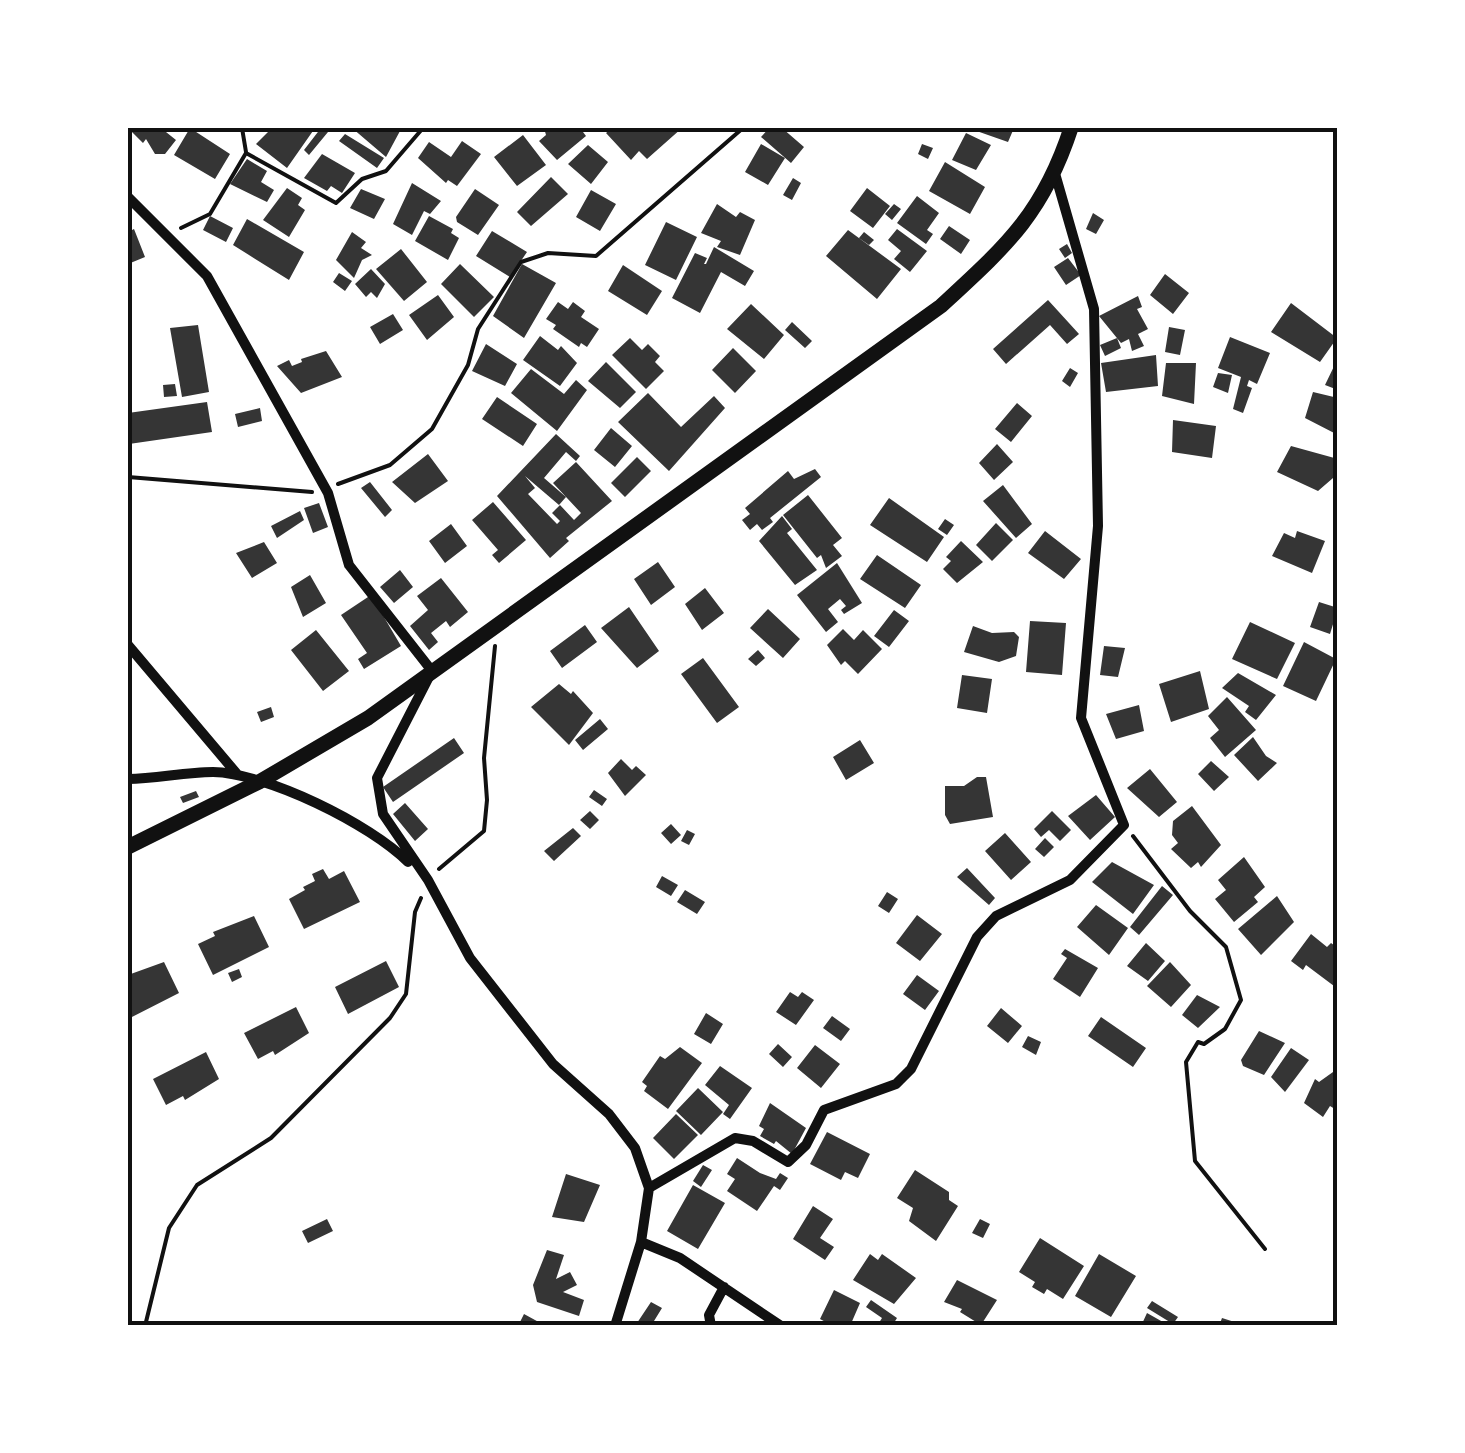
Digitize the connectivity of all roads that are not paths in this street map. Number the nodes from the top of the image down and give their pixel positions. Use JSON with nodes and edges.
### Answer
{"nodes":[{"id":1,"x":1072,"y":128,"type":"edge"},
{"id":2,"x":1056,"y":177,"type":"junction"},
{"id":3,"x":128,"y":197,"type":"edge"},
{"id":4,"x":128,"y":645,"type":"edge"},
{"id":5,"x":432,"y":671,"type":"junction"},
{"id":6,"x":237,"y":774,"type":"junction"},
{"id":7,"x":128,"y":780,"type":"edge"},
{"id":8,"x":259,"y":782,"type":"junction"},
{"id":9,"x":128,"y":847,"type":"edge"},
{"id":10,"x":428,"y":880,"type":"junction"},
{"id":11,"x":649,"y":1188,"type":"junction"},
{"id":12,"x":642,"y":1242,"type":"junction"},
{"id":13,"x":724,"y":1287,"type":"junction"},
{"id":14,"x":615,"y":1326,"type":"edge"},
{"id":15,"x":711,"y":1326,"type":"edge"},
{"id":16,"x":781,"y":1326,"type":"edge"}],
"edges":[{"from":1,"to":2,"type":"main road"},
{"from":2,"to":5,"type":"main road"},
{"from":2,"to":11,"type":"street"},
{"from":3,"to":5,"type":"street"},
{"from":4,"to":6,"type":"street"},
{"from":5,"to":8,"type":"main road"},
{"from":5,"to":10,"type":"street"},
{"from":6,"to":7,"type":"street"},
{"from":6,"to":8,"type":"street"},
{"from":8,"to":9,"type":"main road"},
{"from":8,"to":10,"type":"street"},
{"from":10,"to":11,"type":"street"},
{"from":11,"to":12,"type":"street"},
{"from":12,"to":13,"type":"street"},
{"from":12,"to":14,"type":"street"},
{"from":13,"to":15,"type":"street"},
{"from":13,"to":16,"type":"street"}]}
